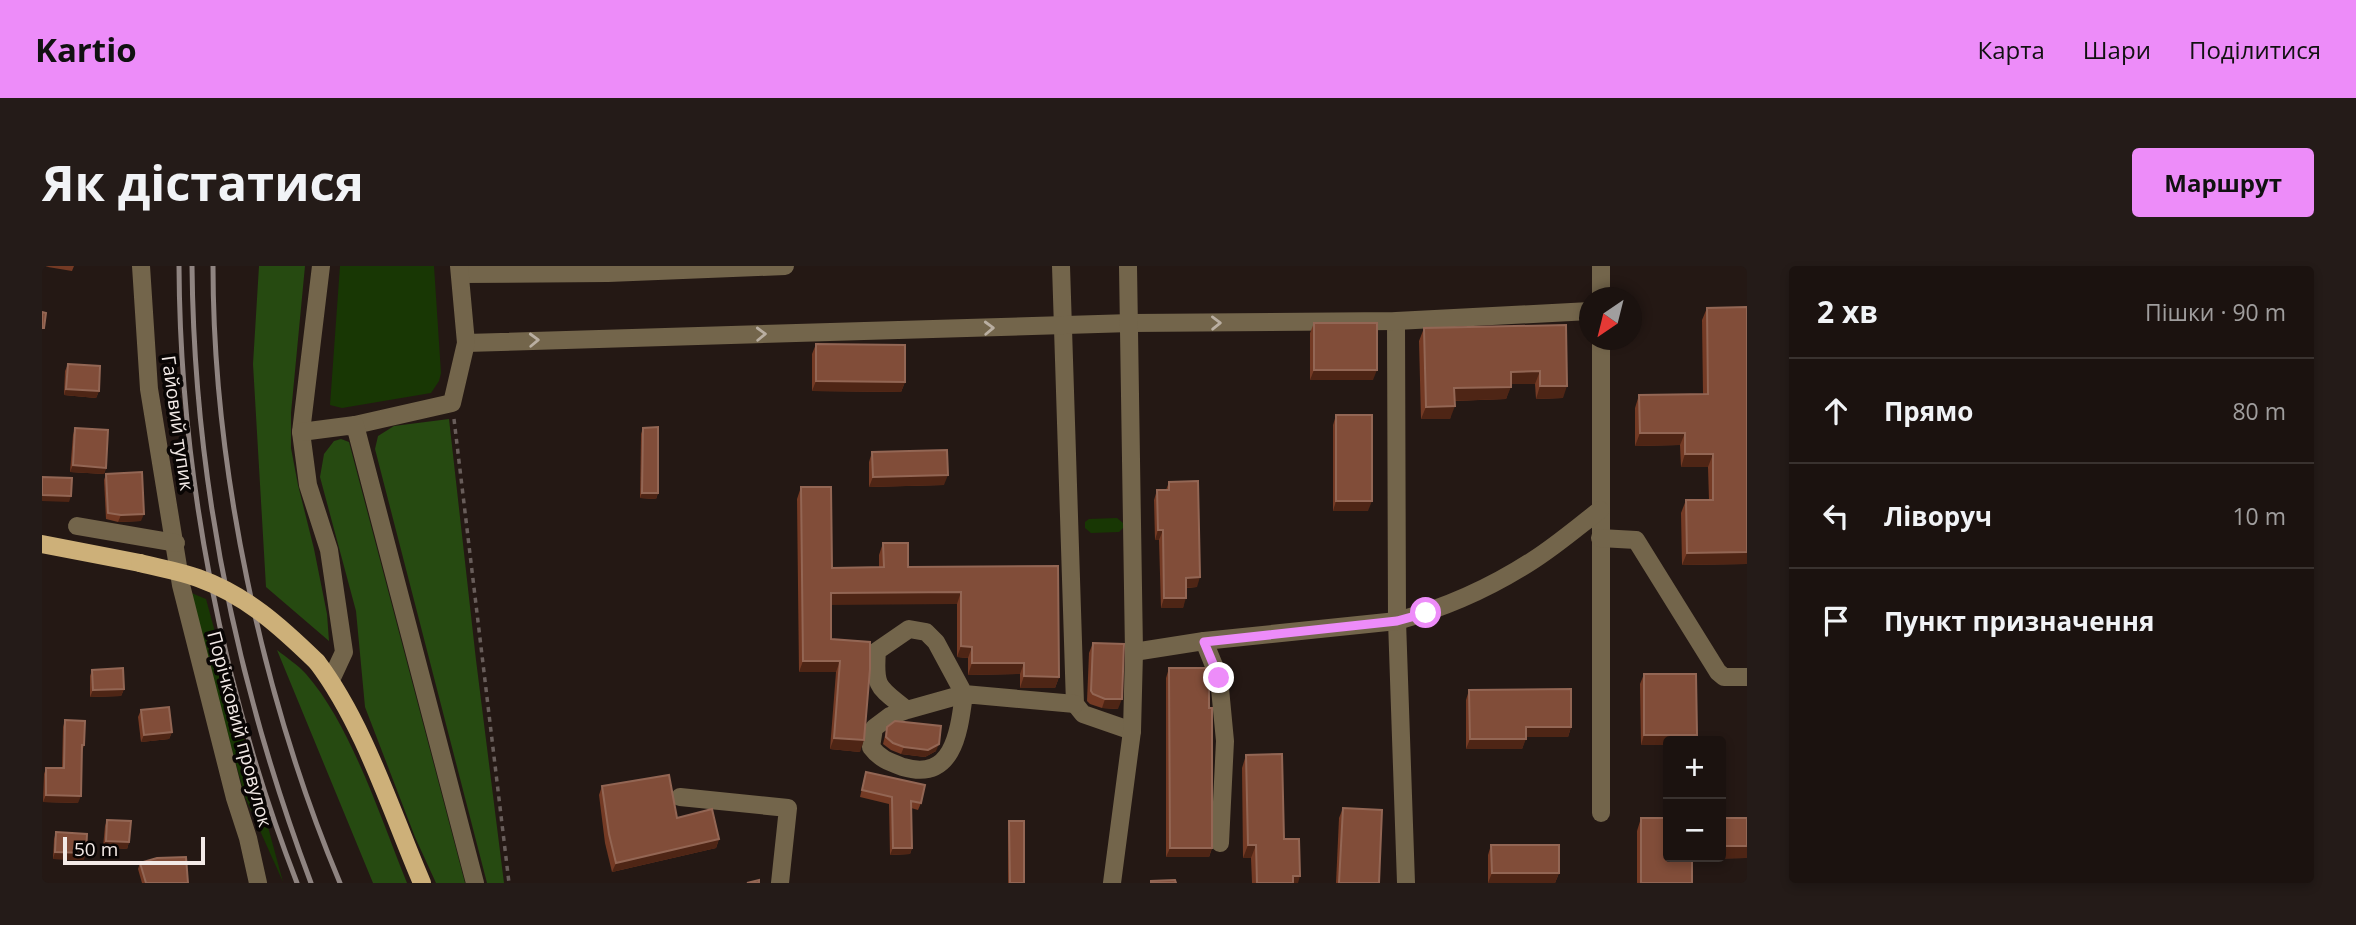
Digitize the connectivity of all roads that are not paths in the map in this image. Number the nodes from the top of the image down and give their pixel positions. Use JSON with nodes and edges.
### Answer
{"nodes":[{"id":1,"x":141,"y":266,"type":"edge"},
{"id":2,"x":321,"y":266,"type":"edge"},
{"id":3,"x":774,"y":266,"type":"edge"},
{"id":4,"x":785,"y":266,"type":"edge"},
{"id":5,"x":1061,"y":266,"type":"edge"},
{"id":6,"x":1128,"y":266,"type":"edge"},
{"id":7,"x":1601,"y":266,"type":"edge"},
{"id":8,"x":460,"y":270,"type":"edge"},
{"id":9,"x":1601,"y":287,"type":"edge"},
{"id":10,"x":1579,"y":312,"type":"edge"},
{"id":11,"x":1396,"y":321,"type":"junction"},
{"id":12,"x":1131,"y":323,"type":"junction"},
{"id":13,"x":1062,"y":326,"type":"junction"},
{"id":14,"x":466,"y":343,"type":"junction"},
{"id":15,"x":1601,"y":350,"type":"edge"},
{"id":16,"x":355,"y":425,"type":"junction"},
{"id":17,"x":301,"y":432,"type":"junction"},
{"id":18,"x":1600,"y":510,"type":"junction"},
{"id":19,"x":77,"y":526,"type":"dead end"},
{"id":20,"x":1600,"y":538,"type":"junction"},
{"id":21,"x":176,"y":543,"type":"junction"},
{"id":22,"x":42,"y":544,"type":"edge"},
{"id":23,"x":181,"y":585,"type":"joint"},
{"id":24,"x":1397,"y":621,"type":"junction"},
{"id":25,"x":1204,"y":642,"type":"junction"},
{"id":26,"x":1134,"y":652,"type":"junction"},
{"id":27,"x":1747,"y":677,"type":"edge"},
{"id":28,"x":331,"y":680,"type":"junction"},
{"id":29,"x":964,"y":694,"type":"junction"},
{"id":30,"x":1075,"y":704,"type":"junction"},
{"id":31,"x":907,"y":710,"type":"junction"},
{"id":32,"x":1132,"y":731,"type":"junction"},
{"id":33,"x":680,"y":797,"type":"dead end"},
{"id":34,"x":1601,"y":813,"type":"dead end"},
{"id":35,"x":1220,"y":843,"type":"dead end"},
{"id":36,"x":258,"y":883,"type":"edge"},
{"id":37,"x":422,"y":883,"type":"edge"},
{"id":38,"x":475,"y":883,"type":"edge"},
{"id":39,"x":780,"y":883,"type":"edge"},
{"id":40,"x":1112,"y":883,"type":"edge"},
{"id":41,"x":1406,"y":883,"type":"edge"}],
"edges":[{"from":1,"to":21,"type":"street","name":"Гайовий тупик"},
{"from":2,"to":17,"type":"street"},
{"from":3,"to":4,"type":"street"},
{"from":3,"to":8,"type":"street"},
{"from":5,"to":13,"type":"street"},
{"from":6,"to":12,"type":"street"},
{"from":7,"to":9,"type":"street"},
{"from":8,"to":14,"type":"street"},
{"from":10,"to":11,"type":"street"},
{"from":12,"to":11,"type":"street","one_way":true},
{"from":11,"to":24,"type":"street"},
{"from":12,"to":13,"type":"street"},
{"from":12,"to":26,"type":"street"},
{"from":14,"to":13,"type":"street","one_way":true},
{"from":13,"to":30,"type":"street"},
{"from":14,"to":16,"type":"street"},
{"from":15,"to":18,"type":"street"},
{"from":16,"to":17,"type":"street"},
{"from":16,"to":38,"type":"street"},
{"from":17,"to":28,"type":"street"},
{"from":18,"to":20,"type":"street"},
{"from":18,"to":24,"type":"street"},
{"from":19,"to":21,"type":"street"},
{"from":20,"to":27,"type":"street"},
{"from":20,"to":34,"type":"street"},
{"from":21,"to":23,"type":"street","name":"Гайовий тупик"},
{"from":22,"to":28,"type":"main road","bridge":true},
{"from":23,"to":36,"type":"street","name":"Порічковий провулок"},
{"from":24,"to":25,"type":"street"},
{"from":24,"to":41,"type":"street"},
{"from":25,"to":26,"type":"street"},
{"from":25,"to":35,"type":"street"},
{"from":26,"to":32,"type":"street"},
{"from":28,"to":37,"type":"main road"},
{"from":29,"to":30,"type":"street"},
{"from":29,"to":31,"type":"street"},
{"from":29,"to":31,"type":"street"},
{"from":29,"to":31,"type":"street"},
{"from":30,"to":32,"type":"street"},
{"from":32,"to":40,"type":"street"},
{"from":33,"to":39,"type":"street"}]}
